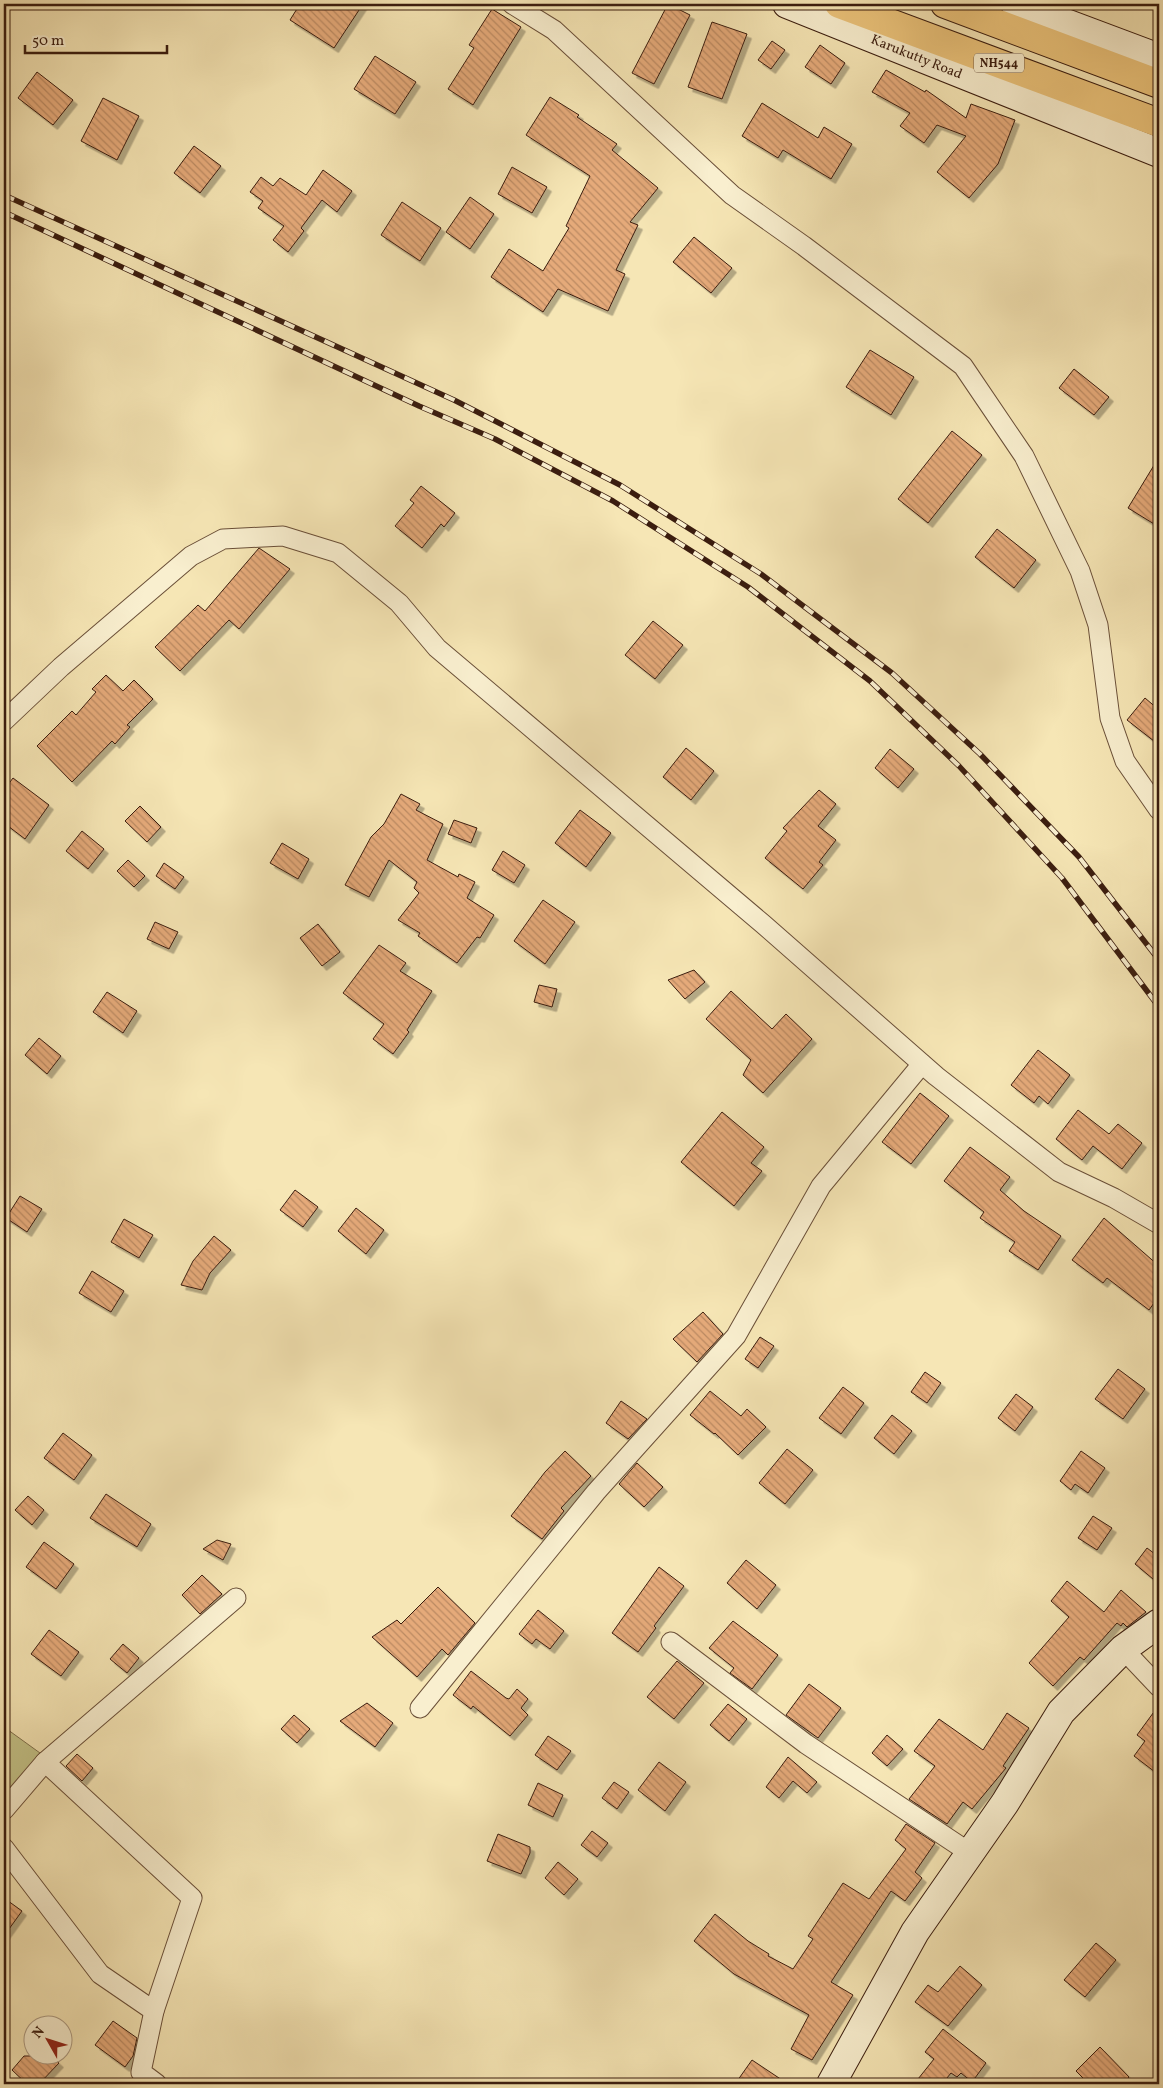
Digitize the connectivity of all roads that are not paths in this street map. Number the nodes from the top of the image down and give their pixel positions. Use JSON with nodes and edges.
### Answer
{"nodes":[{"id":1,"x":512,"y":4,"type":"edge"},
{"id":2,"x":787,"y":4,"type":"edge"},
{"id":3,"x":839,"y":4,"type":"edge"},
{"id":4,"x":945,"y":4,"type":"edge"},
{"id":5,"x":1014,"y":4,"type":"edge"},
{"id":6,"x":1159,"y":58,"type":"edge"},
{"id":7,"x":1159,"y":84,"type":"edge"},
{"id":8,"x":1159,"y":123,"type":"edge"},
{"id":9,"x":1159,"y":153,"type":"edge"},
{"id":10,"x":4,"y":722,"type":"edge"},
{"id":11,"x":1159,"y":810,"type":"edge"},
{"id":12,"x":922,"y":1064,"type":"junction"},
{"id":13,"x":1159,"y":1224,"type":"edge"},
{"id":14,"x":236,"y":1598,"type":"dead end"},
{"id":15,"x":1159,"y":1623,"type":"edge"},
{"id":16,"x":671,"y":1642,"type":"dead end"},
{"id":17,"x":1122,"y":1649,"type":"junction"},
{"id":18,"x":1159,"y":1687,"type":"edge"},
{"id":19,"x":420,"y":1708,"type":"dead end"},
{"id":20,"x":45,"y":1762,"type":"junction"},
{"id":21,"x":4,"y":1810,"type":"edge"},
{"id":22,"x":4,"y":1848,"type":"edge"},
{"id":23,"x":970,"y":1853,"type":"junction"},
{"id":24,"x":154,"y":2011,"type":"junction"},
{"id":25,"x":157,"y":2084,"type":"edge"},
{"id":26,"x":831,"y":2084,"type":"edge"}],
"edges":[{"from":1,"to":11,"type":"street"},
{"from":2,"to":9,"type":"main road","name":"Karukutty Road"},
{"from":3,"to":8,"type":"highway","number":"NH544"},
{"from":4,"to":7,"type":"highway","number":"NH544"},
{"from":5,"to":6,"type":"main road"},
{"from":10,"to":12,"type":"street"},
{"from":12,"to":13,"type":"street"},
{"from":12,"to":19,"type":"street"},
{"from":14,"to":20,"type":"street"},
{"from":15,"to":17,"type":"main road"},
{"from":16,"to":23,"type":"street"},
{"from":17,"to":18,"type":"street"},
{"from":17,"to":23,"type":"main road"},
{"from":20,"to":21,"type":"street"},
{"from":20,"to":24,"type":"street"},
{"from":22,"to":24,"type":"street"},
{"from":23,"to":26,"type":"main road"},
{"from":24,"to":25,"type":"street"}]}
